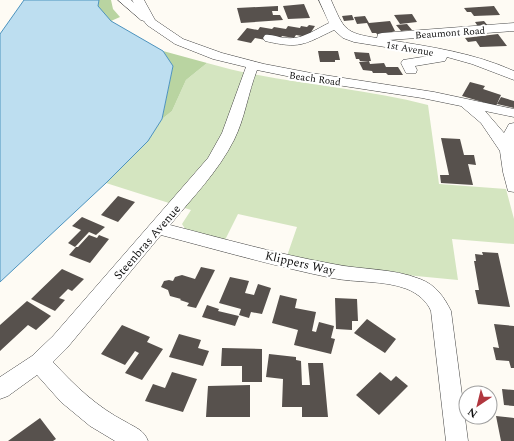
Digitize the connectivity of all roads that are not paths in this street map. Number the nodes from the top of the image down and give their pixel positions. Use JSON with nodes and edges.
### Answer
{"nodes":[{"id":1,"x":124,"y":0,"type":"edge"},
{"id":2,"x":138,"y":0,"type":"edge"},
{"id":3,"x":325,"y":0,"type":"edge"},
{"id":4,"x":145,"y":18,"type":"junction"},
{"id":5,"x":336,"y":24,"type":"junction"},
{"id":6,"x":514,"y":27,"type":"edge"},
{"id":7,"x":269,"y":38,"type":"dead end"},
{"id":8,"x":362,"y":40,"type":"junction"},
{"id":9,"x":453,"y":56,"type":"junction"},
{"id":10,"x":253,"y":66,"type":"junction"},
{"id":11,"x":411,"y":70,"type":"dead end"},
{"id":12,"x":514,"y":76,"type":"edge"},
{"id":13,"x":460,"y":102,"type":"junction"},
{"id":14,"x":514,"y":112,"type":"edge"},
{"id":15,"x":514,"y":127,"type":"edge"},
{"id":16,"x":507,"y":150,"type":"junction"},
{"id":17,"x":514,"y":187,"type":"edge"},
{"id":18,"x":158,"y":228,"type":"junction"},
{"id":19,"x":39,"y":362,"type":"junction"},
{"id":20,"x":0,"y":389,"type":"edge"},
{"id":21,"x":137,"y":441,"type":"edge"},
{"id":22,"x":457,"y":441,"type":"edge"}],
"edges":[{"from":1,"to":4,"type":"street","name":"Beach Road"},
{"from":2,"to":4,"type":"street"},
{"from":3,"to":5,"type":"street","name":"1st Avenue"},
{"from":4,"to":10,"type":"street","name":"Beach Road"},
{"from":5,"to":7,"type":"street"},
{"from":5,"to":8,"type":"street","name":"1st Avenue"},
{"from":6,"to":8,"type":"street","name":"Beaumont Road"},
{"from":8,"to":9,"type":"street","name":"1st Avenue"},
{"from":9,"to":11,"type":"street"},
{"from":9,"to":12,"type":"street","name":"1st Avenue"},
{"from":10,"to":13,"type":"street","name":"Beach Road"},
{"from":10,"to":18,"type":"street","name":"Steenbras Avenue"},
{"from":13,"to":14,"type":"street","name":"Beach Road"},
{"from":13,"to":16,"type":"street"},
{"from":15,"to":16,"type":"street"},
{"from":16,"to":17,"type":"street"},
{"from":18,"to":19,"type":"street","name":"Steenbras Avenue"},
{"from":18,"to":22,"type":"street","name":"Klippers Way"},
{"from":19,"to":20,"type":"street","name":"Steenbras Avenue"},
{"from":19,"to":21,"type":"street"}]}
